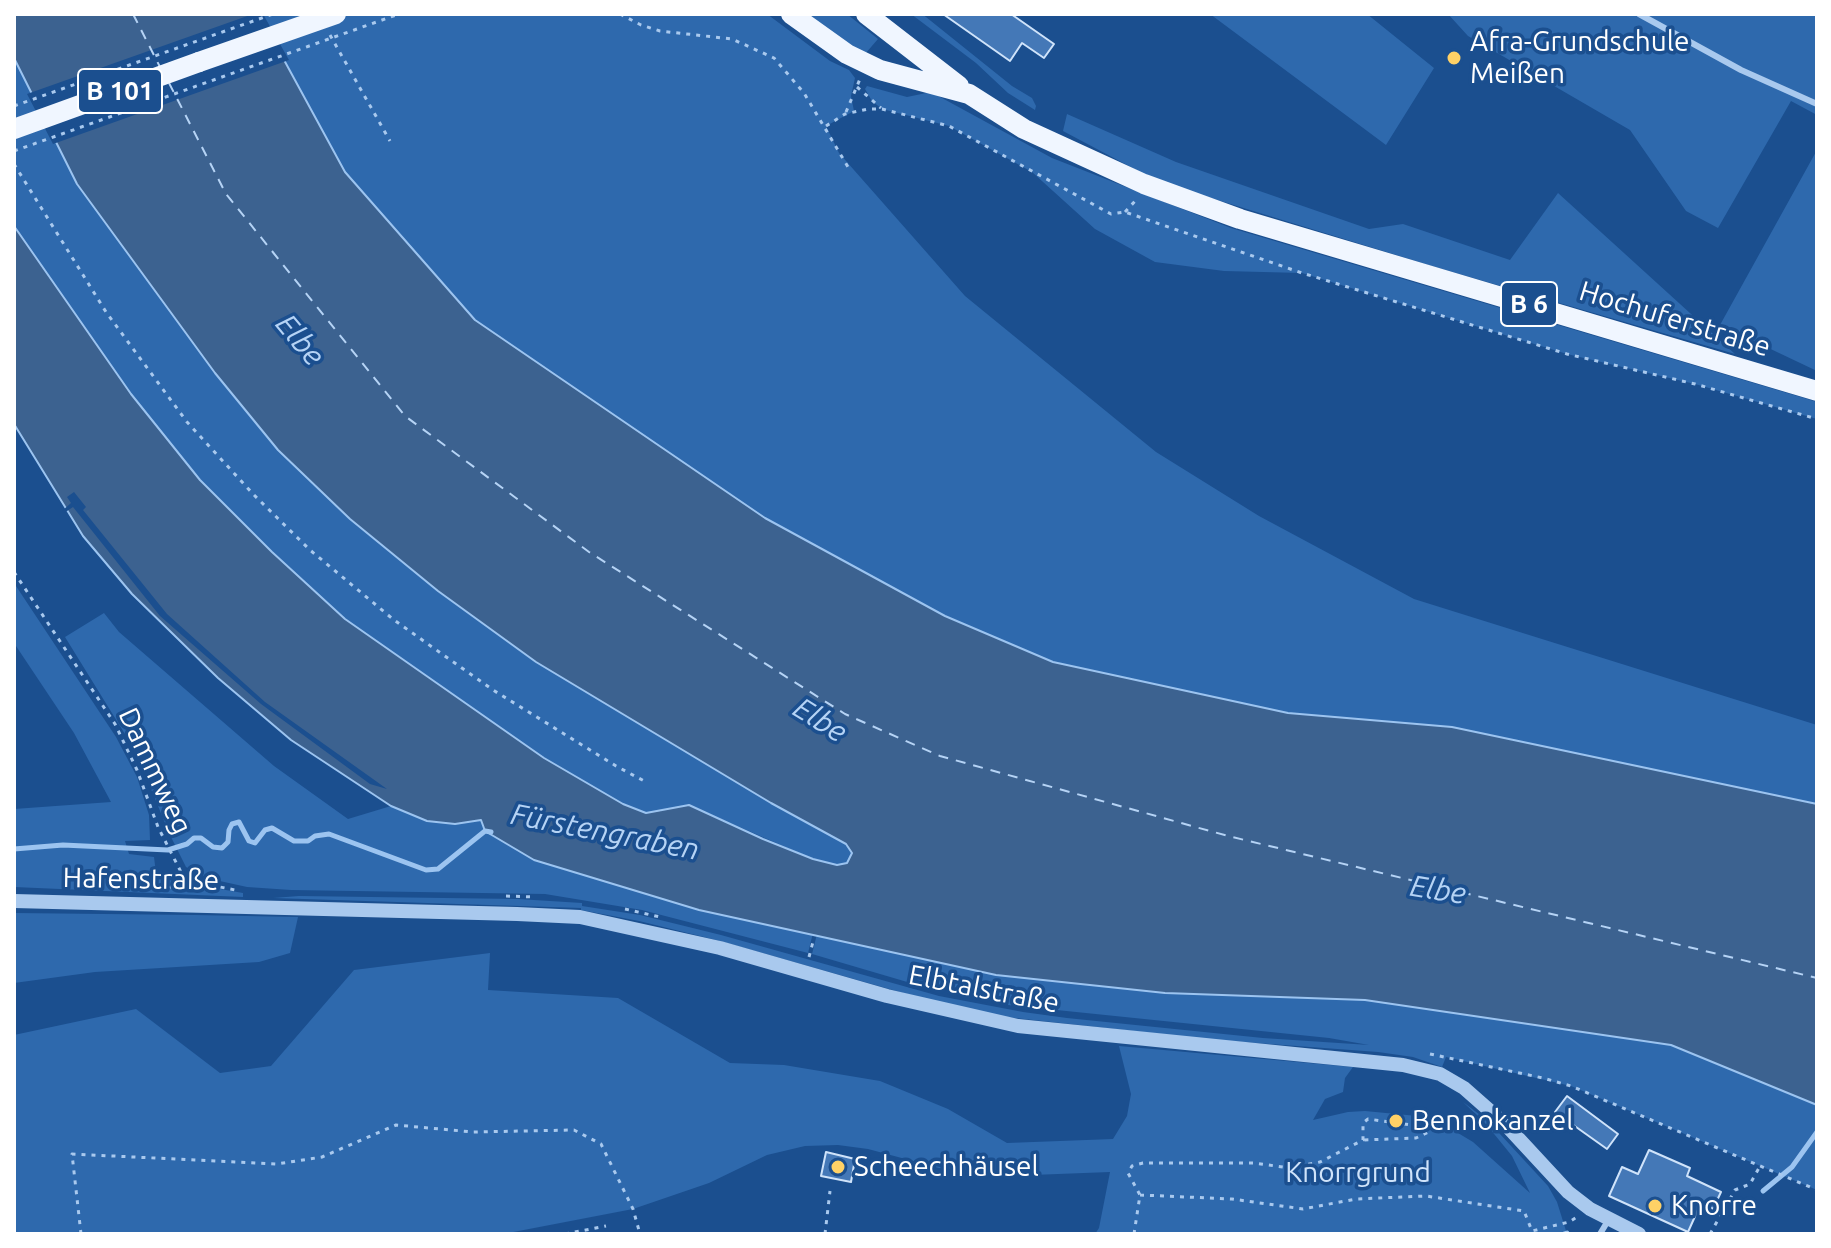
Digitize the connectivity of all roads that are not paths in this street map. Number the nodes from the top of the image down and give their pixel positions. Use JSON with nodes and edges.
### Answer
{"nodes":[{"id":1,"x":791,"y":14,"type":"edge"},
{"id":2,"x":866,"y":14,"type":"edge"},
{"id":3,"x":1639,"y":14,"type":"edge"},
{"id":4,"x":330,"y":19,"type":"edge"},
{"id":5,"x":969,"y":94,"type":"junction"},
{"id":6,"x":1817,"y":104,"type":"edge"},
{"id":7,"x":14,"y":129,"type":"edge"},
{"id":8,"x":1817,"y":391,"type":"edge"},
{"id":9,"x":14,"y":901,"type":"edge"},
{"id":10,"x":267,"y":901,"type":"joint"},
{"id":11,"x":1609,"y":1219,"type":"junction"},
{"id":12,"x":1600,"y":1234,"type":"edge"},
{"id":13,"x":1639,"y":1234,"type":"edge"}],
"edges":[{"from":1,"to":5,"type":"main road"},
{"from":2,"to":5,"type":"main road","number":"B 6"},
{"from":3,"to":6,"type":"lane"},
{"from":4,"to":7,"type":"main road","number":"B 101","bridge":true},
{"from":5,"to":8,"type":"main road","name":"Hochuferstraße","number":"B 6"},
{"from":9,"to":10,"type":"street","name":"Hafenstraße"},
{"from":10,"to":11,"type":"street","name":"Elbtalstraße"},
{"from":11,"to":12,"type":"lane"},
{"from":11,"to":13,"type":"street","name":"Elbtalstraße"}]}
